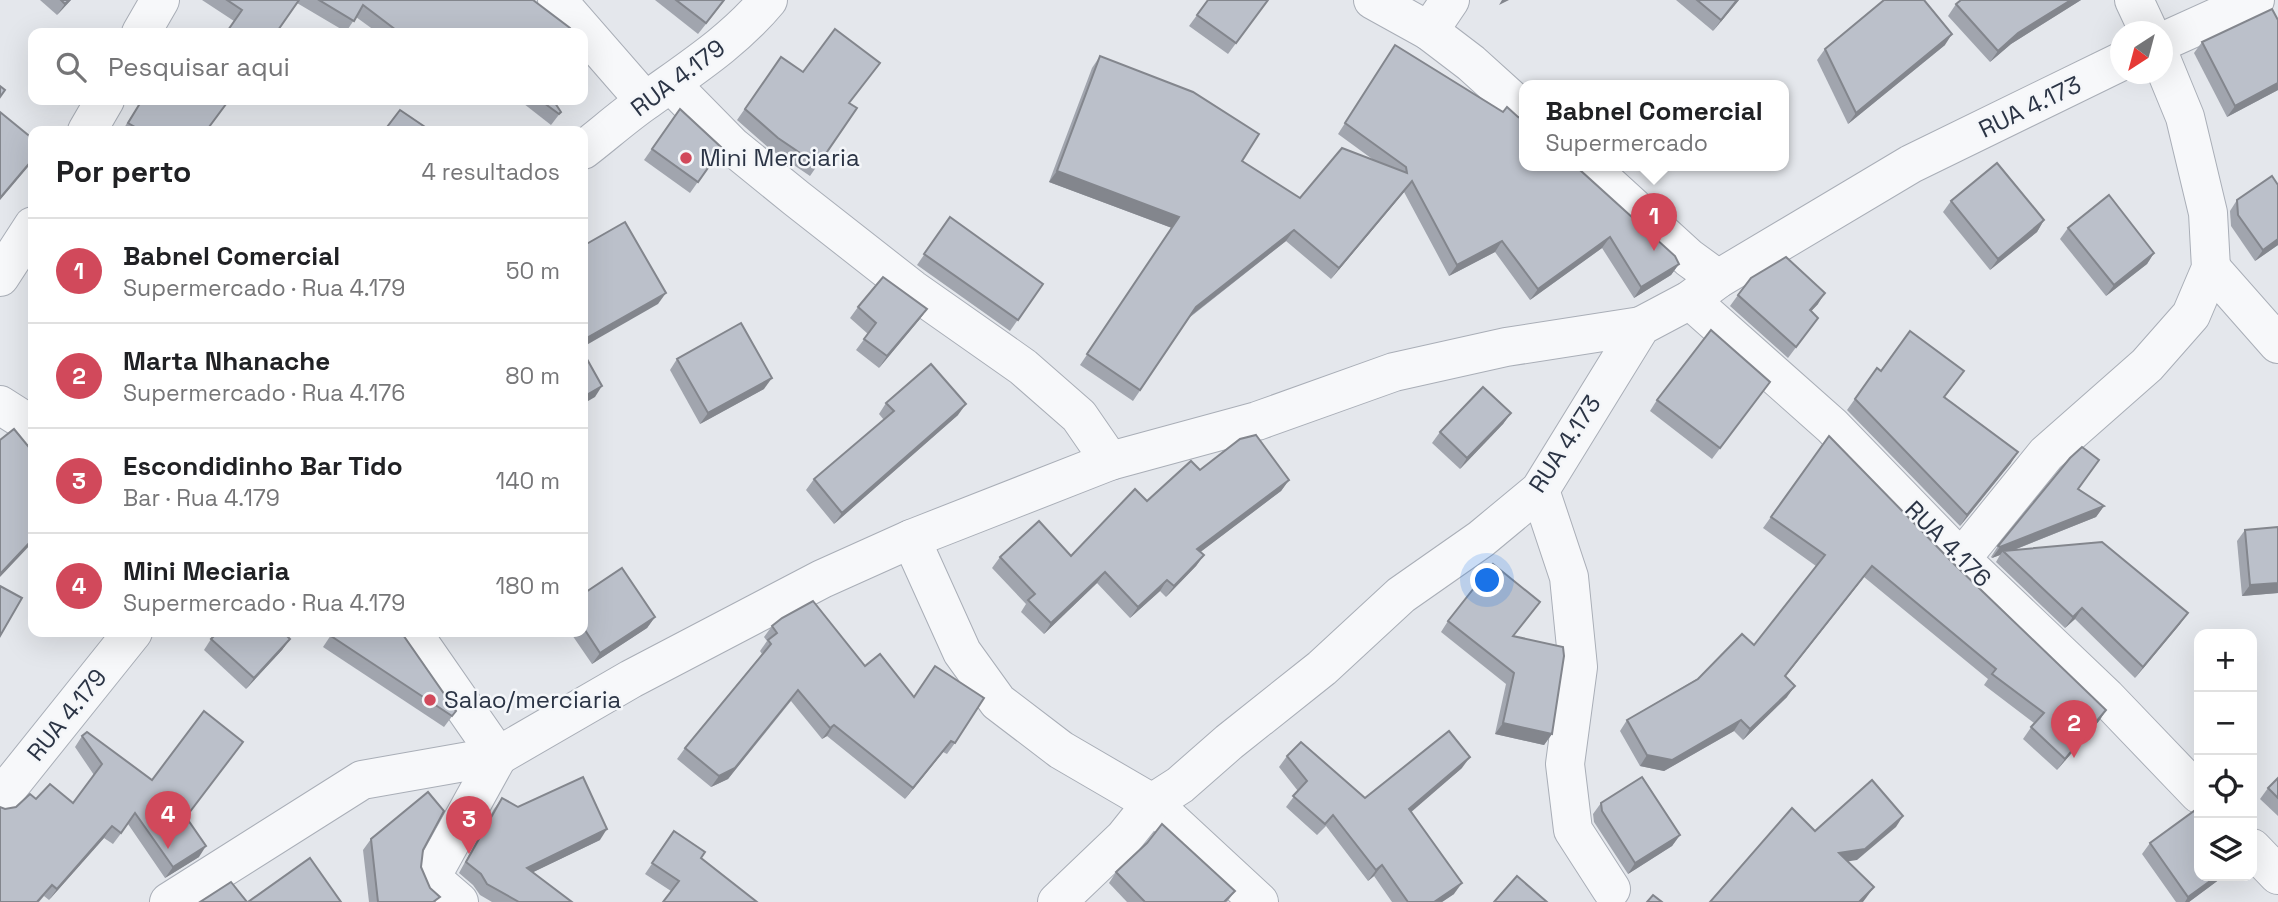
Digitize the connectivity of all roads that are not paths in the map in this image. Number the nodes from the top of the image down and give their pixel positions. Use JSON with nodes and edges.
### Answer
{"nodes":[{"id":1,"x":160,"y":0,"type":"edge"},
{"id":2,"x":557,"y":0,"type":"edge"},
{"id":3,"x":768,"y":0,"type":"edge"},
{"id":4,"x":1373,"y":0,"type":"edge"},
{"id":5,"x":1450,"y":0,"type":"edge"},
{"id":6,"x":2134,"y":0,"type":"edge"},
{"id":7,"x":2255,"y":0,"type":"edge"},
{"id":8,"x":2144,"y":21,"type":"edge"},
{"id":9,"x":144,"y":28,"type":"edge"},
{"id":10,"x":588,"y":28,"type":"edge"},
{"id":11,"x":588,"y":28,"type":"edge"},
{"id":12,"x":1429,"y":31,"type":"junction"},
{"id":13,"x":2173,"y":37,"type":"edge"},
{"id":14,"x":2110,"y":67,"type":"edge"},
{"id":15,"x":2171,"y":84,"type":"edge"},
{"id":16,"x":658,"y":92,"type":"junction"},
{"id":17,"x":102,"y":105,"type":"edge"},
{"id":18,"x":1519,"y":106,"type":"edge"},
{"id":19,"x":90,"y":126,"type":"edge"},
{"id":20,"x":588,"y":146,"type":"edge"},
{"id":21,"x":1594,"y":171,"type":"edge"},
{"id":22,"x":28,"y":234,"type":"edge"},
{"id":23,"x":2211,"y":268,"type":"junction"},
{"id":24,"x":0,"y":277,"type":"edge"},
{"id":25,"x":1704,"y":290,"type":"junction"},
{"id":26,"x":1641,"y":326,"type":"junction"},
{"id":27,"x":2278,"y":344,"type":"edge"},
{"id":28,"x":0,"y":405,"type":"edge"},
{"id":29,"x":28,"y":423,"type":"edge"},
{"id":30,"x":1110,"y":461,"type":"junction"},
{"id":31,"x":1540,"y":490,"type":"junction"},
{"id":32,"x":911,"y":539,"type":"junction"},
{"id":33,"x":1961,"y":559,"type":"junction"},
{"id":34,"x":129,"y":637,"type":"edge"},
{"id":35,"x":415,"y":637,"type":"edge"},
{"id":36,"x":498,"y":756,"type":"junction"},
{"id":37,"x":2194,"y":789,"type":"edge"},
{"id":38,"x":0,"y":798,"type":"edge"},
{"id":39,"x":1152,"y":803,"type":"junction"},
{"id":40,"x":2257,"y":853,"type":"edge"},
{"id":41,"x":2278,"y":875,"type":"edge"},
{"id":42,"x":1611,"y":889,"type":"dead end"},
{"id":43,"x":169,"y":902,"type":"edge"},
{"id":44,"x":459,"y":902,"type":"edge"},
{"id":45,"x":1057,"y":902,"type":"edge"},
{"id":46,"x":1259,"y":902,"type":"edge"}],
"edges":[{"from":1,"to":9,"type":"street"},
{"from":2,"to":10,"type":"street"},
{"from":3,"to":16,"type":"street","name":"RUA 4.179"},
{"from":4,"to":12,"type":"street"},
{"from":5,"to":12,"type":"street"},
{"from":6,"to":8,"type":"street"},
{"from":7,"to":13,"type":"street"},
{"from":11,"to":16,"type":"street"},
{"from":12,"to":18,"type":"street"},
{"from":14,"to":25,"type":"street","name":"RUA 4.173"},
{"from":15,"to":23,"type":"street"},
{"from":16,"to":20,"type":"street","name":"RUA 4.179"},
{"from":16,"to":30,"type":"street"},
{"from":17,"to":19,"type":"street"},
{"from":21,"to":25,"type":"street"},
{"from":22,"to":24,"type":"street"},
{"from":23,"to":27,"type":"street"},
{"from":23,"to":33,"type":"street"},
{"from":25,"to":26,"type":"street","name":"RUA 4.173"},
{"from":25,"to":33,"type":"street","name":"RUA 4.176"},
{"from":26,"to":30,"type":"street"},
{"from":26,"to":31,"type":"street","name":"RUA 4.173"},
{"from":28,"to":29,"type":"street"},
{"from":30,"to":32,"type":"street"},
{"from":31,"to":39,"type":"street","name":"RUA 4.173"},
{"from":31,"to":42,"type":"street"},
{"from":32,"to":36,"type":"street"},
{"from":32,"to":39,"type":"street"},
{"from":33,"to":37,"type":"street","name":"RUA 4.176"},
{"from":34,"to":38,"type":"street","name":"RUA 4.179"},
{"from":35,"to":36,"type":"street"},
{"from":36,"to":43,"type":"street"},
{"from":36,"to":44,"type":"street"},
{"from":39,"to":45,"type":"street","name":"RUA 4.173"},
{"from":39,"to":46,"type":"street"},
{"from":40,"to":41,"type":"street"}]}
